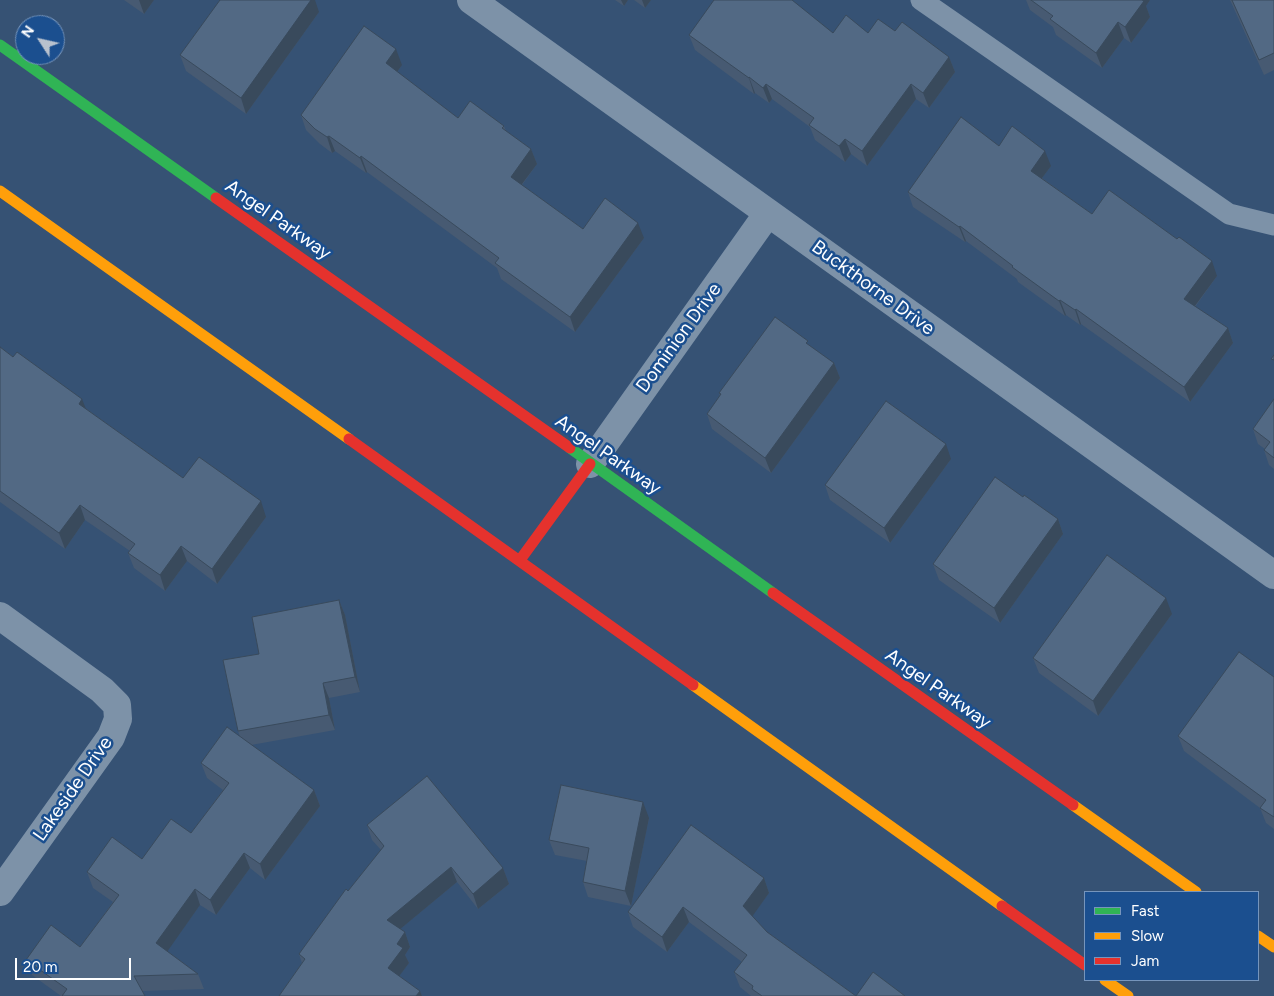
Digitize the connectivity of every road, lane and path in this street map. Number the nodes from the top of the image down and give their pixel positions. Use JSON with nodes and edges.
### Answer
{"nodes":[{"id":1,"x":471,"y":0,"type":"edge"},
{"id":2,"x":921,"y":0,"type":"edge"},
{"id":3,"x":0,"y":45,"type":"edge"},
{"id":4,"x":0,"y":190,"type":"edge"},
{"id":5,"x":768,"y":213,"type":"junction"},
{"id":6,"x":1274,"y":225,"type":"edge"},
{"id":7,"x":590,"y":464,"type":"junction"},
{"id":8,"x":520,"y":560,"type":"junction"},
{"id":9,"x":1274,"y":575,"type":"edge"},
{"id":10,"x":0,"y":616,"type":"edge"},
{"id":11,"x":1195,"y":891,"type":"edge"},
{"id":12,"x":0,"y":892,"type":"edge"},
{"id":13,"x":1259,"y":937,"type":"edge"},
{"id":14,"x":1274,"y":947,"type":"edge"},
{"id":15,"x":1084,"y":964,"type":"edge"},
{"id":16,"x":1106,"y":981,"type":"edge"},
{"id":17,"x":1128,"y":996,"type":"edge"}],
"edges":[{"from":1,"to":5,"type":"street","name":"Buckthorne Drive"},
{"from":2,"to":6,"type":"lane"},
{"from":3,"to":7,"type":"main road","name":"Angel Parkway"},
{"from":4,"to":8,"type":"main road"},
{"from":5,"to":7,"type":"street","name":"Dominion Drive"},
{"from":5,"to":9,"type":"street","name":"Buckthorne Drive"},
{"from":7,"to":8,"type":"main road"},
{"from":7,"to":11,"type":"main road","name":"Angel Parkway"},
{"from":8,"to":15,"type":"main road"},
{"from":10,"to":12,"type":"street","name":"Lakeside Drive"},
{"from":13,"to":14,"type":"main road"},
{"from":16,"to":17,"type":"main road"}]}
